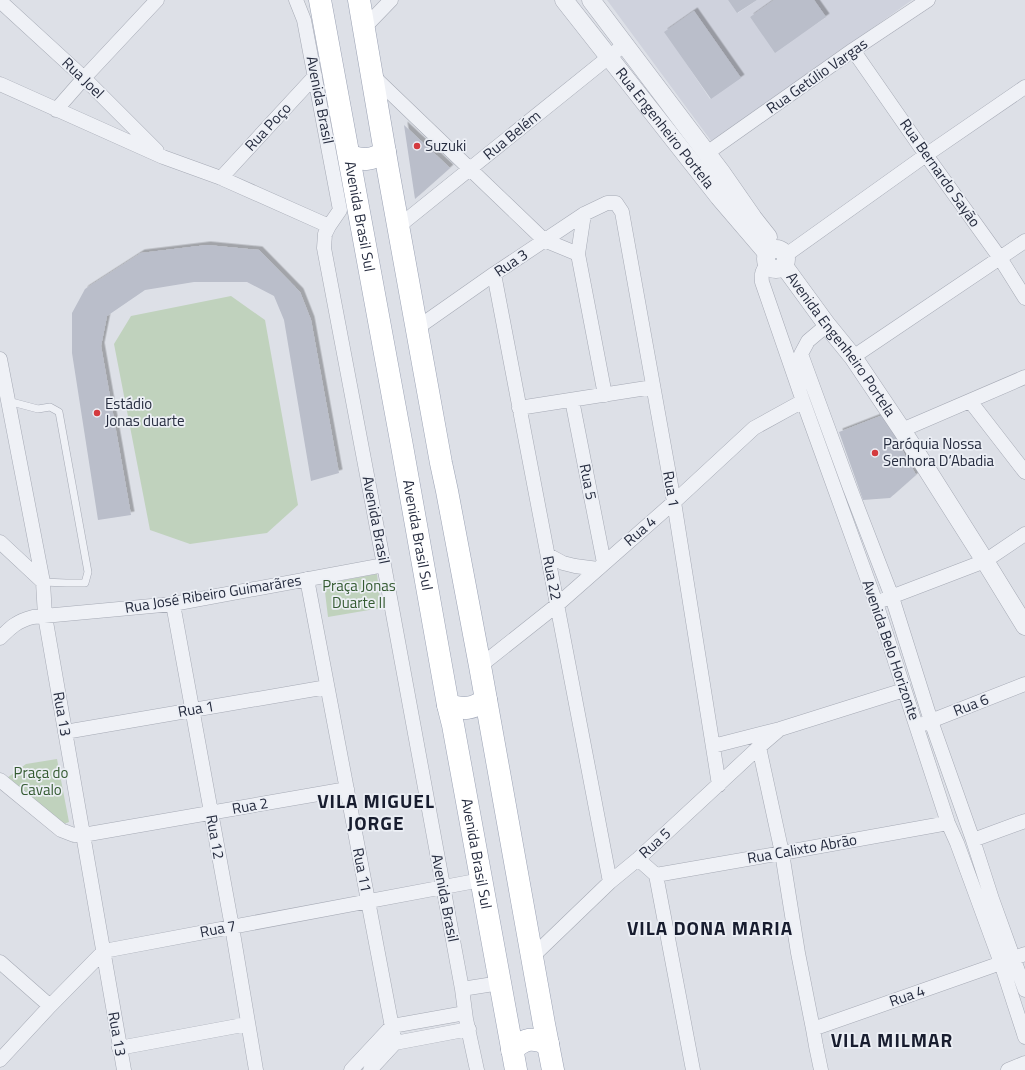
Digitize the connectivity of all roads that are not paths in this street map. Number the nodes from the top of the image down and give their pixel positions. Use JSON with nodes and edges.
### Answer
{"nodes":[{"id":1,"x":0,"y":0,"type":"edge"},
{"id":2,"x":157,"y":0,"type":"edge"},
{"id":3,"x":296,"y":0,"type":"edge"},
{"id":4,"x":320,"y":0,"type":"edge"},
{"id":5,"x":359,"y":0,"type":"edge"},
{"id":6,"x":391,"y":0,"type":"edge"},
{"id":7,"x":564,"y":0,"type":"edge"},
{"id":8,"x":591,"y":0,"type":"edge"},
{"id":9,"x":928,"y":0,"type":"edge"},
{"id":10,"x":364,"y":28,"type":"junction"},
{"id":11,"x":625,"y":44,"type":"junction"},
{"id":12,"x":853,"y":50,"type":"junction"},
{"id":13,"x":609,"y":56,"type":"junction"},
{"id":14,"x":372,"y":75,"type":"junction"},
{"id":15,"x":315,"y":76,"type":"junction"},
{"id":16,"x":84,"y":78,"type":"junction"},
{"id":17,"x":0,"y":84,"type":"edge"},
{"id":18,"x":1025,"y":87,"type":"edge"},
{"id":19,"x":56,"y":110,"type":"junction"},
{"id":20,"x":706,"y":153,"type":"junction"},
{"id":21,"x":926,"y":155,"type":"junction"},
{"id":22,"x":163,"y":158,"type":"junction"},
{"id":23,"x":387,"y":161,"type":"junction"},
{"id":24,"x":351,"y":166,"type":"junction"},
{"id":25,"x":470,"y":168,"type":"junction"},
{"id":26,"x":221,"y":178,"type":"junction"},
{"id":27,"x":608,"y":203,"type":"joint"},
{"id":28,"x":349,"y":210,"type":"junction"},
{"id":29,"x":584,"y":214,"type":"junction"},
{"id":30,"x":742,"y":225,"type":"junction"},
{"id":31,"x":329,"y":226,"type":"junction"},
{"id":32,"x":399,"y":226,"type":"junction"},
{"id":33,"x":544,"y":240,"type":"junction"},
{"id":34,"x":1025,"y":241,"type":"edge"},
{"id":35,"x":578,"y":254,"type":"junction"},
{"id":36,"x":1000,"y":258,"type":"junction"},
{"id":37,"x":774,"y":261,"type":"junction"},
{"id":38,"x":494,"y":274,"type":"junction"},
{"id":39,"x":1025,"y":298,"type":"edge"},
{"id":40,"x":827,"y":325,"type":"junction"},
{"id":41,"x":417,"y":328,"type":"junction"},
{"id":42,"x":853,"y":357,"type":"junction"},
{"id":43,"x":1,"y":364,"type":"edge"},
{"id":44,"x":1025,"y":377,"type":"edge"},
{"id":45,"x":654,"y":387,"type":"junction"},
{"id":46,"x":605,"y":394,"type":"junction"},
{"id":47,"x":572,"y":400,"type":"junction"},
{"id":48,"x":8,"y":401,"type":"junction"},
{"id":49,"x":803,"y":401,"type":"junction"},
{"id":50,"x":970,"y":401,"type":"junction"},
{"id":51,"x":519,"y":408,"type":"junction"},
{"id":52,"x":902,"y":430,"type":"junction"},
{"id":53,"x":437,"y":441,"type":"junction"},
{"id":54,"x":404,"y":456,"type":"junction"},
{"id":55,"x":441,"y":463,"type":"junction"},
{"id":56,"x":1025,"y":472,"type":"edge"},
{"id":57,"x":674,"y":502,"type":"junction"},
{"id":58,"x":1025,"y":534,"type":"edge"},
{"id":59,"x":0,"y":542,"type":"edge"},
{"id":60,"x":548,"y":555,"type":"junction"},
{"id":61,"x":985,"y":560,"type":"junction"},
{"id":62,"x":384,"y":565,"type":"junction"},
{"id":63,"x":601,"y":566,"type":"junction"},
{"id":64,"x":307,"y":579,"type":"junction"},
{"id":65,"x":43,"y":582,"type":"junction"},
{"id":66,"x":892,"y":597,"type":"junction"},
{"id":67,"x":876,"y":603,"type":"junction"},
{"id":68,"x":173,"y":604,"type":"junction"},
{"id":69,"x":557,"y":605,"type":"junction"},
{"id":70,"x":45,"y":616,"type":"junction"},
{"id":71,"x":1025,"y":626,"type":"edge"},
{"id":72,"x":0,"y":638,"type":"edge"},
{"id":73,"x":480,"y":666,"type":"junction"},
{"id":74,"x":1025,"y":684,"type":"edge"},
{"id":75,"x":327,"y":687,"type":"junction"},
{"id":76,"x":904,"y":690,"type":"junction"},
{"id":77,"x":192,"y":710,"type":"junction"},
{"id":78,"x":488,"y":711,"type":"junction"},
{"id":79,"x":451,"y":715,"type":"junction"},
{"id":80,"x":931,"y":720,"type":"junction"},
{"id":81,"x":917,"y":726,"type":"junction"},
{"id":82,"x":780,"y":729,"type":"junction"},
{"id":83,"x":65,"y":732,"type":"junction"},
{"id":84,"x":713,"y":746,"type":"junction"},
{"id":85,"x":759,"y":747,"type":"junction"},
{"id":86,"x":0,"y":780,"type":"edge"},
{"id":87,"x":719,"y":785,"type":"junction"},
{"id":88,"x":347,"y":789,"type":"junction"},
{"id":89,"x":211,"y":813,"type":"junction"},
{"id":90,"x":1025,"y":821,"type":"edge"},
{"id":91,"x":948,"y":823,"type":"junction"},
{"id":92,"x":83,"y":835,"type":"junction"},
{"id":93,"x":973,"y":840,"type":"junction"},
{"id":94,"x":782,"y":853,"type":"junction"},
{"id":95,"x":638,"y":859,"type":"junction"},
{"id":96,"x":656,"y":875,"type":"junction"},
{"id":97,"x":481,"y":880,"type":"junction"},
{"id":98,"x":610,"y":882,"type":"junction"},
{"id":99,"x":443,"y":887,"type":"junction"},
{"id":100,"x":368,"y":901,"type":"junction"},
{"id":101,"x":986,"y":902,"type":"junction"},
{"id":102,"x":232,"y":927,"type":"junction"},
{"id":103,"x":104,"y":951,"type":"junction"},
{"id":104,"x":532,"y":957,"type":"junction"},
{"id":105,"x":1013,"y":958,"type":"edge"},
{"id":106,"x":0,"y":962,"type":"edge"},
{"id":107,"x":500,"y":983,"type":"junction"},
{"id":108,"x":462,"y":989,"type":"junction"},
{"id":109,"x":1025,"y":990,"type":"edge"},
{"id":110,"x":50,"y":1006,"type":"junction"},
{"id":111,"x":1021,"y":1009,"type":"edge"},
{"id":112,"x":465,"y":1013,"type":"junction"},
{"id":113,"x":248,"y":1024,"type":"junction"},
{"id":114,"x":392,"y":1026,"type":"junction"},
{"id":115,"x":508,"y":1027,"type":"junction"},
{"id":116,"x":469,"y":1029,"type":"junction"},
{"id":117,"x":813,"y":1029,"type":"junction"},
{"id":118,"x":546,"y":1034,"type":"junction"},
{"id":119,"x":1025,"y":1037,"type":"edge"},
{"id":120,"x":395,"y":1042,"type":"junction"},
{"id":121,"x":119,"y":1048,"type":"junction"},
{"id":122,"x":0,"y":1060,"type":"edge"},
{"id":123,"x":514,"y":1060,"type":"edge"},
{"id":124,"x":1025,"y":1064,"type":"edge"},
{"id":125,"x":124,"y":1070,"type":"edge"},
{"id":126,"x":256,"y":1070,"type":"edge"},
{"id":127,"x":351,"y":1070,"type":"edge"},
{"id":128,"x":370,"y":1070,"type":"edge"},
{"id":129,"x":477,"y":1070,"type":"edge"},
{"id":130,"x":553,"y":1070,"type":"edge"},
{"id":131,"x":693,"y":1070,"type":"edge"},
{"id":132,"x":821,"y":1070,"type":"edge"},
{"id":133,"x":1008,"y":1070,"type":"edge"}],
"edges":[{"from":1,"to":16,"type":"street","name":"Rua Joel"},
{"from":2,"to":16,"type":"street"},
{"from":3,"to":15,"type":"street","name":"Avenida Brasil"},
{"from":4,"to":24,"type":"main road","name":"Avenida Brasil Sul"},
{"from":5,"to":10,"type":"main road"},
{"from":6,"to":10,"type":"street"},
{"from":7,"to":13,"type":"street","name":"Rua Engenheiro Portela"},
{"from":8,"to":11,"type":"street","name":"Rua Engenheiro Portela"},
{"from":9,"to":12,"type":"street","name":"Rua Getúlio Vargas"},
{"from":10,"to":14,"type":"main road"},
{"from":11,"to":13,"type":"street","name":"Rua Belém"},
{"from":11,"to":20,"type":"street","name":"Rua Engenheiro Portela"},
{"from":12,"to":20,"type":"street","name":"Rua Getúlio Vargas"},
{"from":12,"to":21,"type":"street","name":"Rua Bernardo Sayão"},
{"from":13,"to":25,"type":"street","name":"Rua Belém"},
{"from":13,"to":30,"type":"street","name":"Rua Engenheiro Portela"},
{"from":14,"to":23,"type":"main road"},
{"from":14,"to":25,"type":"street"},
{"from":15,"to":26,"type":"street","name":"Rua Poço"},
{"from":15,"to":28,"type":"street","name":"Avenida Brasil"},
{"from":16,"to":19,"type":"street"},
{"from":16,"to":22,"type":"street","name":"Rua Joel"},
{"from":17,"to":19,"type":"street","name":"Rua Joel"},
{"from":18,"to":21,"type":"street"},
{"from":19,"to":22,"type":"street","name":"Rua Joel"},
{"from":20,"to":37,"type":"street","name":"Rua Engenheiro Portela"},
{"from":21,"to":36,"type":"street","name":"Rua Bernardo Sayão"},
{"from":21,"to":37,"type":"street"},
{"from":22,"to":26,"type":"street","name":"Rua Joel"},
{"from":23,"to":24,"type":"main road"},
{"from":23,"to":32,"type":"main road"},
{"from":24,"to":28,"type":"main road","name":"Avenida Brasil Sul"},
{"from":25,"to":32,"type":"street","name":"Rua Belém"},
{"from":25,"to":33,"type":"street"},
{"from":26,"to":31,"type":"street","name":"Rua Joel"},
{"from":27,"to":29,"type":"street","name":"Rua 3"},
{"from":27,"to":45,"type":"street","name":"Rua 1"},
{"from":28,"to":31,"type":"street","name":"Avenida Brasil"},
{"from":28,"to":54,"type":"main road","name":"Avenida Brasil Sul"},
{"from":29,"to":33,"type":"street","name":"Rua 3"},
{"from":29,"to":35,"type":"street"},
{"from":30,"to":37,"type":"street","name":"Rua Engenheiro Portela"},
{"from":30,"to":37,"type":"street"},
{"from":31,"to":62,"type":"street","name":"Avenida Brasil"},
{"from":32,"to":41,"type":"main road"},
{"from":33,"to":35,"type":"street"},
{"from":33,"to":38,"type":"street","name":"Rua 3"},
{"from":34,"to":36,"type":"street"},
{"from":35,"to":46,"type":"street"},
{"from":36,"to":39,"type":"street","name":"Rua Bernardo Sayão"},
{"from":36,"to":42,"type":"street"},
{"from":37,"to":40,"type":"street","name":"Avenida Engenheiro Portela"},
{"from":37,"to":49,"type":"street","name":"Avenida Belo Horizonte"},
{"from":38,"to":41,"type":"street","name":"Rua 3"},
{"from":38,"to":51,"type":"street","name":"Rua 22"},
{"from":40,"to":42,"type":"street","name":"Avenida Engenheiro Portela"},
{"from":40,"to":66,"type":"street","name":"Avenida Belo Horizonte"},
{"from":41,"to":53,"type":"main road"},
{"from":42,"to":52,"type":"street","name":"Avenida Engenheiro Portela"},
{"from":43,"to":48,"type":"street","name":"Rua 13"},
{"from":44,"to":50,"type":"street"},
{"from":45,"to":46,"type":"street"},
{"from":45,"to":57,"type":"street","name":"Rua 1"},
{"from":46,"to":47,"type":"street"},
{"from":47,"to":51,"type":"street"},
{"from":47,"to":63,"type":"street","name":"Rua 5"},
{"from":48,"to":65,"type":"street","name":"Rua 13"},
{"from":48,"to":65,"type":"lane"},
{"from":49,"to":57,"type":"street","name":"Rua 4"},
{"from":49,"to":67,"type":"street","name":"Avenida Belo Horizonte"},
{"from":50,"to":52,"type":"street"},
{"from":50,"to":56,"type":"street"},
{"from":51,"to":60,"type":"street","name":"Rua 22"},
{"from":52,"to":61,"type":"street","name":"Avenida Engenheiro Portela"},
{"from":53,"to":54,"type":"main road"},
{"from":53,"to":55,"type":"main road"},
{"from":54,"to":55,"type":"main road"},
{"from":54,"to":79,"type":"main road","name":"Avenida Brasil Sul"},
{"from":55,"to":73,"type":"main road"},
{"from":57,"to":63,"type":"street","name":"Rua 4"},
{"from":57,"to":84,"type":"street","name":"Rua 1"},
{"from":58,"to":61,"type":"street"},
{"from":59,"to":65,"type":"street"},
{"from":60,"to":63,"type":"street"},
{"from":60,"to":69,"type":"street","name":"Rua 22"},
{"from":61,"to":66,"type":"street"},
{"from":61,"to":71,"type":"street","name":"Avenida Engenheiro Portela"},
{"from":62,"to":64,"type":"street","name":"Rua José Ribeiro Guimarãres"},
{"from":62,"to":99,"type":"street","name":"Avenida Brasil"},
{"from":63,"to":69,"type":"street","name":"Rua 4"},
{"from":64,"to":68,"type":"street","name":"Rua José Ribeiro Guimarãres"},
{"from":64,"to":75,"type":"street","name":"Rua 11"},
{"from":65,"to":70,"type":"street","name":"Rua 13"},
{"from":66,"to":67,"type":"street"},
{"from":66,"to":80,"type":"street","name":"Avenida Belo Horizonte"},
{"from":67,"to":76,"type":"street","name":"Avenida Belo Horizonte"},
{"from":68,"to":70,"type":"street","name":"Rua José Ribeiro Guimarãres"},
{"from":68,"to":77,"type":"street","name":"Rua 12"},
{"from":69,"to":73,"type":"street","name":"Rua 4"},
{"from":69,"to":98,"type":"street","name":"Rua 22"},
{"from":70,"to":72,"type":"street","name":"Rua José Ribeiro Guimarãres"},
{"from":70,"to":83,"type":"street","name":"Rua 13"},
{"from":73,"to":78,"type":"main road"},
{"from":74,"to":80,"type":"street","name":"Rua 6"},
{"from":75,"to":77,"type":"street","name":"Rua 1"},
{"from":75,"to":88,"type":"street","name":"Rua 11"},
{"from":76,"to":81,"type":"street","name":"Avenida Belo Horizonte"},
{"from":76,"to":82,"type":"street","name":"Rua 5"},
{"from":77,"to":83,"type":"street","name":"Rua 1"},
{"from":77,"to":89,"type":"street","name":"Rua 12"},
{"from":78,"to":79,"type":"main road"},
{"from":78,"to":104,"type":"main road"},
{"from":79,"to":97,"type":"main road","name":"Avenida Brasil Sul"},
{"from":80,"to":81,"type":"street","name":"Rua 6"},
{"from":80,"to":93,"type":"street","name":"Avenida Belo Horizonte"},
{"from":81,"to":91,"type":"street","name":"Avenida Belo Horizonte"},
{"from":82,"to":84,"type":"street","name":"Rua 5"},
{"from":82,"to":85,"type":"street","name":"Rua 5"},
{"from":83,"to":92,"type":"street","name":"Rua 13"},
{"from":84,"to":87,"type":"street","name":"Rua 1"},
{"from":85,"to":87,"type":"street","name":"Rua 5"},
{"from":85,"to":94,"type":"street"},
{"from":86,"to":92,"type":"street"},
{"from":87,"to":95,"type":"street","name":"Rua 5"},
{"from":88,"to":89,"type":"street","name":"Rua 2"},
{"from":88,"to":100,"type":"street","name":"Rua 11"},
{"from":89,"to":92,"type":"street","name":"Rua 2"},
{"from":89,"to":102,"type":"street","name":"Rua 12"},
{"from":90,"to":93,"type":"street"},
{"from":91,"to":94,"type":"street","name":"Rua Calixto Abrão"},
{"from":91,"to":101,"type":"street","name":"Avenida Belo Horizonte"},
{"from":92,"to":103,"type":"street","name":"Rua 13"},
{"from":93,"to":101,"type":"street","name":"Avenida Belo Horizonte"},
{"from":94,"to":96,"type":"street","name":"Rua Calixto Abrão"},
{"from":94,"to":117,"type":"street"},
{"from":95,"to":96,"type":"street"},
{"from":95,"to":98,"type":"street","name":"Rua 5"},
{"from":96,"to":131,"type":"street"},
{"from":97,"to":99,"type":"street","name":"Rua 7"},
{"from":97,"to":107,"type":"main road","name":"Avenida Brasil Sul"},
{"from":98,"to":104,"type":"street","name":"Rua 5"},
{"from":99,"to":100,"type":"street","name":"Rua 7"},
{"from":99,"to":108,"type":"street","name":"Avenida Brasil"},
{"from":100,"to":102,"type":"street","name":"Rua 7"},
{"from":100,"to":114,"type":"street","name":"Rua 11"},
{"from":101,"to":105,"type":"street","name":"Avenida Belo Horizonte"},
{"from":102,"to":103,"type":"street","name":"Rua 7"},
{"from":102,"to":113,"type":"street","name":"Rua 12"},
{"from":103,"to":110,"type":"street"},
{"from":103,"to":121,"type":"street","name":"Rua 13"},
{"from":104,"to":118,"type":"main road"},
{"from":105,"to":109,"type":"street","name":"Avenida Belo Horizonte"},
{"from":105,"to":111,"type":"street","name":"Avenida Belo Horizonte"},
{"from":105,"to":117,"type":"street","name":"Rua 4"},
{"from":106,"to":110,"type":"street"},
{"from":107,"to":108,"type":"street"},
{"from":107,"to":115,"type":"main road","name":"Avenida Brasil Sul"},
{"from":108,"to":112,"type":"street","name":"Avenida Brasil"},
{"from":110,"to":122,"type":"street"},
{"from":111,"to":119,"type":"street","name":"Avenida Belo Horizonte"},
{"from":112,"to":114,"type":"street"},
{"from":112,"to":116,"type":"street","name":"Avenida Brasil"},
{"from":113,"to":121,"type":"street"},
{"from":113,"to":126,"type":"street","name":"Rua 12"},
{"from":114,"to":120,"type":"street","name":"Rua 11"},
{"from":114,"to":127,"type":"street"},
{"from":115,"to":118,"type":"main road"},
{"from":115,"to":123,"type":"main road","name":"Avenida Brasil Sul"},
{"from":116,"to":120,"type":"street"},
{"from":116,"to":129,"type":"street","name":"Avenida Brasil"},
{"from":117,"to":132,"type":"street"},
{"from":118,"to":123,"type":"main road"},
{"from":118,"to":130,"type":"main road"},
{"from":120,"to":128,"type":"street"},
{"from":121,"to":125,"type":"street","name":"Rua 13"},
{"from":124,"to":133,"type":"street"}]}
